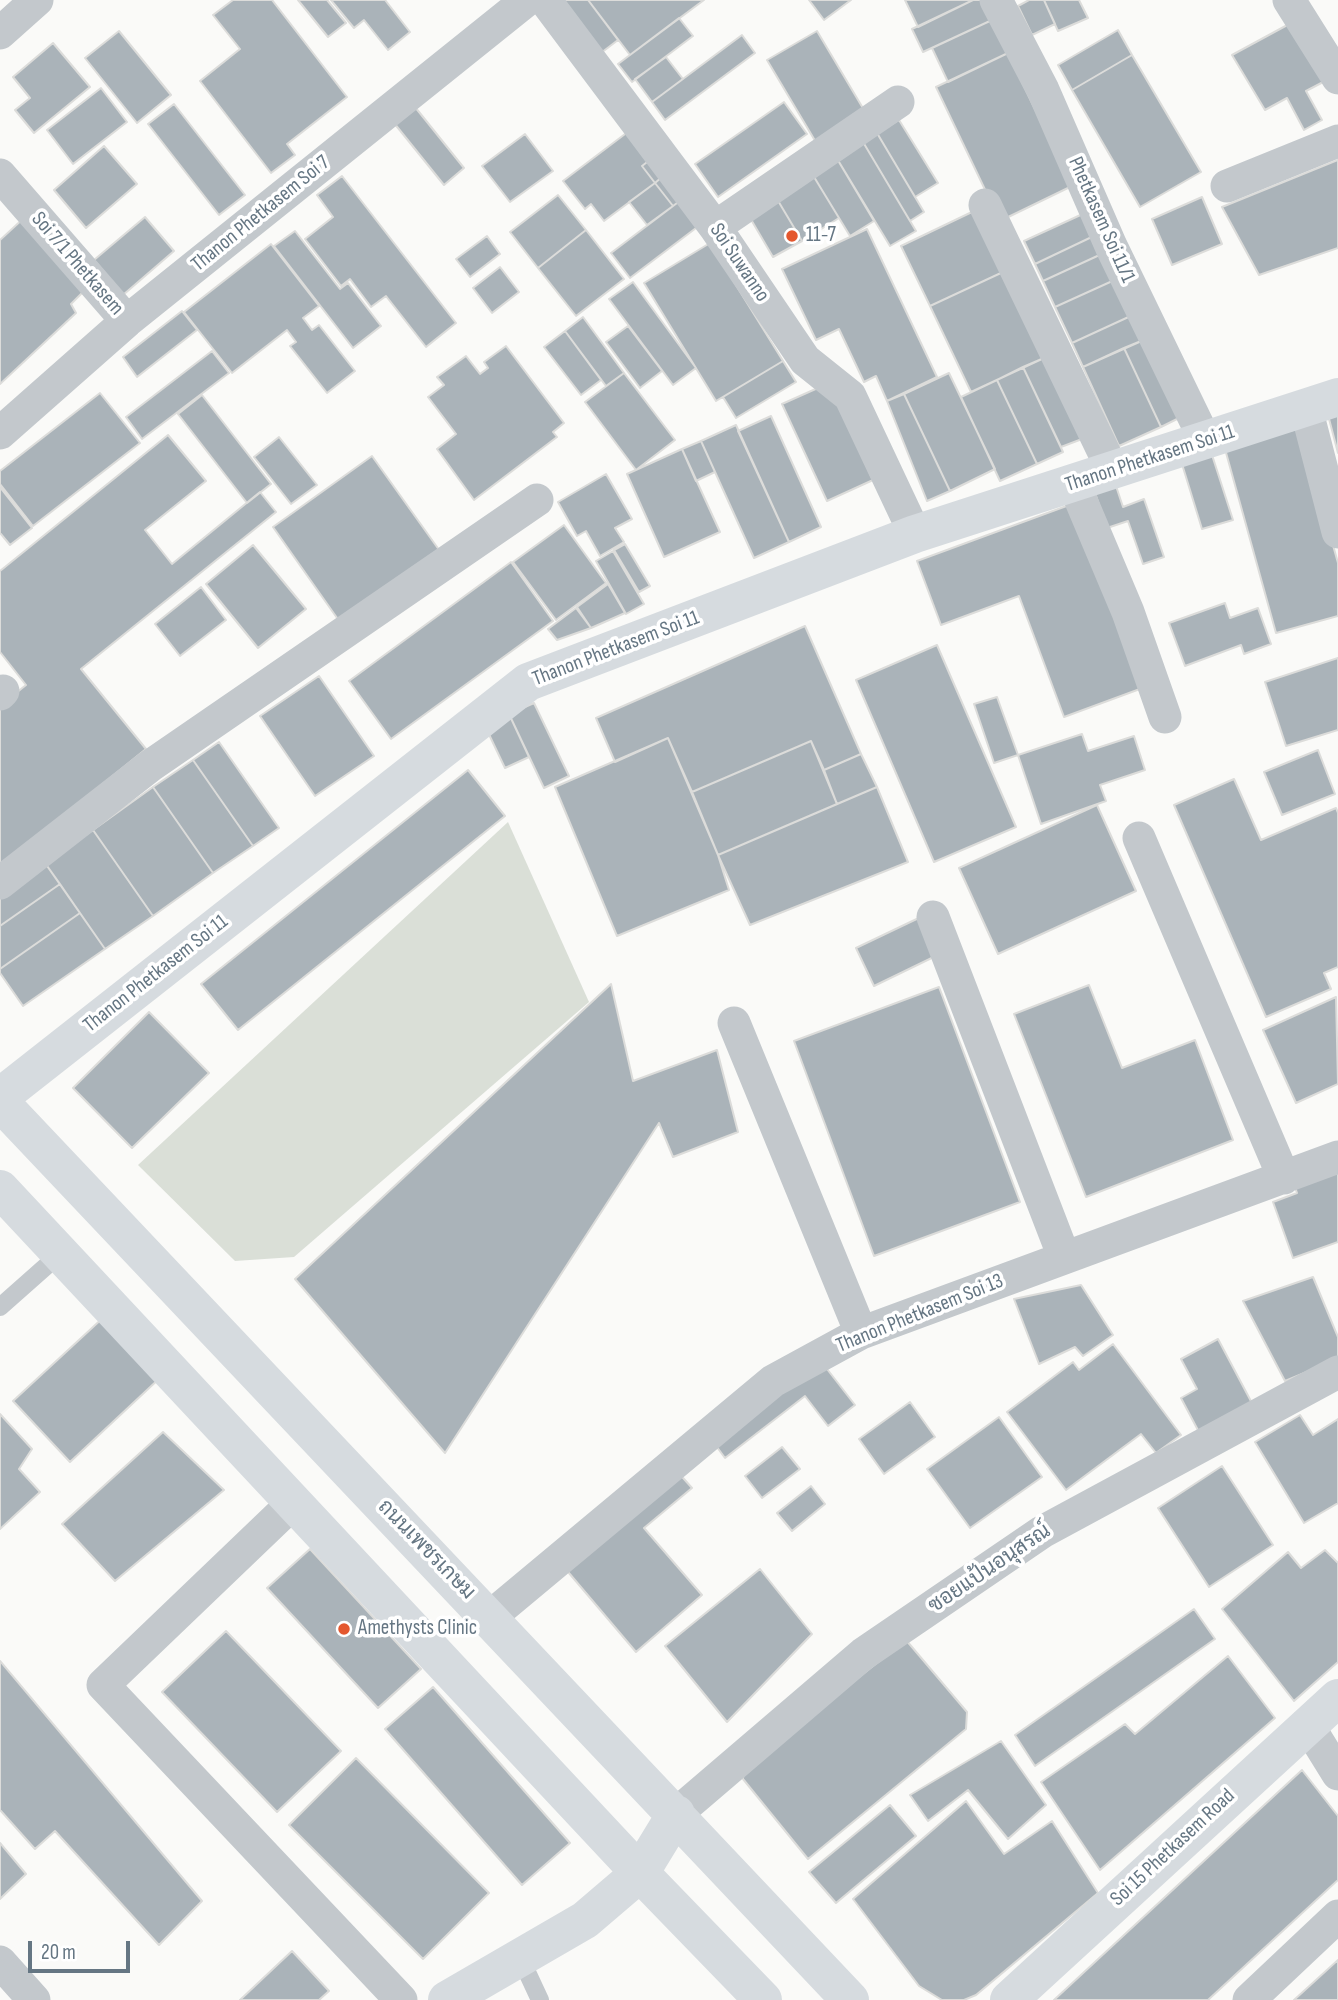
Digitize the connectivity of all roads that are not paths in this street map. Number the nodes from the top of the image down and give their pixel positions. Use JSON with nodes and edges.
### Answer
{"nodes":[{"id":1,"x":37,"y":0,"type":"edge"},
{"id":2,"x":527,"y":0,"type":"edge"},
{"id":3,"x":545,"y":0,"type":"edge"},
{"id":4,"x":996,"y":0,"type":"edge"},
{"id":5,"x":1289,"y":0,"type":"edge"},
{"id":6,"x":0,"y":33,"type":"edge"},
{"id":7,"x":1338,"y":78,"type":"edge"},
{"id":8,"x":898,"y":102,"type":"dead end"},
{"id":9,"x":1338,"y":141,"type":"edge"},
{"id":10,"x":0,"y":175,"type":"edge"},
{"id":11,"x":1227,"y":186,"type":"dead end"},
{"id":12,"x":985,"y":205,"type":"dead end"},
{"id":13,"x":715,"y":227,"type":"junction"},
{"id":14,"x":127,"y":321,"type":"junction"},
{"id":15,"x":1322,"y":402,"type":"edge"},
{"id":16,"x":0,"y":433,"type":"edge"},
{"id":17,"x":1205,"y":440,"type":"junction"},
{"id":18,"x":1112,"y":469,"type":"junction"},
{"id":19,"x":1074,"y":484,"type":"junction"},
{"id":20,"x":537,"y":500,"type":"dead end"},
{"id":21,"x":1338,"y":533,"type":"edge"},
{"id":22,"x":915,"y":534,"type":"junction"},
{"id":23,"x":1166,"y":717,"type":"dead end"},
{"id":24,"x":1139,"y":838,"type":"dead end"},
{"id":25,"x":0,"y":883,"type":"edge"},
{"id":26,"x":933,"y":917,"type":"dead end"},
{"id":27,"x":734,"y":1023,"type":"dead end"},
{"id":28,"x":0,"y":1099,"type":"edge"},
{"id":29,"x":1338,"y":1157,"type":"edge"},
{"id":30,"x":1284,"y":1178,"type":"junction"},
{"id":31,"x":0,"y":1189,"type":"edge"},
{"id":32,"x":61,"y":1253,"type":"junction"},
{"id":33,"x":1065,"y":1257,"type":"junction"},
{"id":34,"x":0,"y":1307,"type":"edge"},
{"id":35,"x":861,"y":1333,"type":"junction"},
{"id":36,"x":1338,"y":1372,"type":"edge"},
{"id":37,"x":294,"y":1502,"type":"junction"},
{"id":38,"x":490,"y":1617,"type":"junction"},
{"id":39,"x":1338,"y":1698,"type":"edge"},
{"id":40,"x":1307,"y":1724,"type":"junction"},
{"id":41,"x":1338,"y":1774,"type":"edge"},
{"id":42,"x":676,"y":1814,"type":"junction"},
{"id":43,"x":640,"y":1873,"type":"junction"},
{"id":44,"x":1338,"y":1916,"type":"edge"},
{"id":45,"x":520,"y":1957,"type":"junction"},
{"id":46,"x":0,"y":1962,"type":"edge"},
{"id":47,"x":34,"y":2000,"type":"edge"},
{"id":48,"x":401,"y":2000,"type":"edge"},
{"id":49,"x":447,"y":2000,"type":"edge"},
{"id":50,"x":540,"y":2000,"type":"edge"},
{"id":51,"x":763,"y":2000,"type":"edge"},
{"id":52,"x":850,"y":2000,"type":"edge"},
{"id":53,"x":1009,"y":2000,"type":"edge"},
{"id":54,"x":1249,"y":2000,"type":"edge"}],
"edges":[{"from":1,"to":6,"type":"street"},
{"from":2,"to":14,"type":"street","name":"Thanon Phetkasem Soi 7"},
{"from":3,"to":13,"type":"street","name":"Soi Suwanno"},
{"from":4,"to":17,"type":"street","name":"Phetkasem Soi 11/1"},
{"from":5,"to":7,"type":"street"},
{"from":8,"to":13,"type":"street"},
{"from":9,"to":11,"type":"street"},
{"from":10,"to":14,"type":"street","name":"Soi 7/1 Phetkasem"},
{"from":12,"to":18,"type":"street"},
{"from":13,"to":22,"type":"street","name":"Soi Suwanno"},
{"from":14,"to":16,"type":"street","name":"Thanon Phetkasem Soi 7"},
{"from":15,"to":17,"type":"main road","name":"Thanon Phetkasem Soi 11"},
{"from":15,"to":21,"type":"street"},
{"from":17,"to":18,"type":"main road","name":"Thanon Phetkasem Soi 11"},
{"from":18,"to":19,"type":"main road","name":"Thanon Phetkasem Soi 11"},
{"from":19,"to":22,"type":"main road","name":"Thanon Phetkasem Soi 11"},
{"from":19,"to":23,"type":"street"},
{"from":20,"to":25,"type":"street"},
{"from":22,"to":28,"type":"main road","name":"Thanon Phetkasem Soi 11"},
{"from":24,"to":30,"type":"street"},
{"from":26,"to":33,"type":"street"},
{"from":27,"to":35,"type":"street"},
{"from":28,"to":38,"type":"main road","name":"ถนนเพชรเกษม"},
{"from":29,"to":30,"type":"street","name":"Thanon Phetkasem Soi 13"},
{"from":30,"to":33,"type":"street","name":"Thanon Phetkasem Soi 13"},
{"from":31,"to":32,"type":"main road"},
{"from":32,"to":34,"type":"lane"},
{"from":32,"to":37,"type":"main road"},
{"from":33,"to":35,"type":"street","name":"Thanon Phetkasem Soi 13"},
{"from":35,"to":38,"type":"street","name":"Thanon Phetkasem Soi 13"},
{"from":36,"to":42,"type":"street","name":"ซอยแป้นอนุสรณ์"},
{"from":37,"to":43,"type":"main road"},
{"from":37,"to":48,"type":"street"},
{"from":38,"to":42,"type":"main road","name":"ถนนเพชรเกษม"},
{"from":39,"to":40,"type":"main road","name":"Soi 15 Phetkasem Road"},
{"from":40,"to":41,"type":"street"},
{"from":40,"to":53,"type":"main road","name":"Soi 15 Phetkasem Road"},
{"from":42,"to":43,"type":"main road"},
{"from":42,"to":52,"type":"main road","name":"ถนนเพชรเกษม"},
{"from":43,"to":45,"type":"main road"},
{"from":43,"to":51,"type":"main road"},
{"from":44,"to":54,"type":"street"},
{"from":45,"to":49,"type":"main road"},
{"from":45,"to":50,"type":"lane"},
{"from":46,"to":47,"type":"street"}]}
